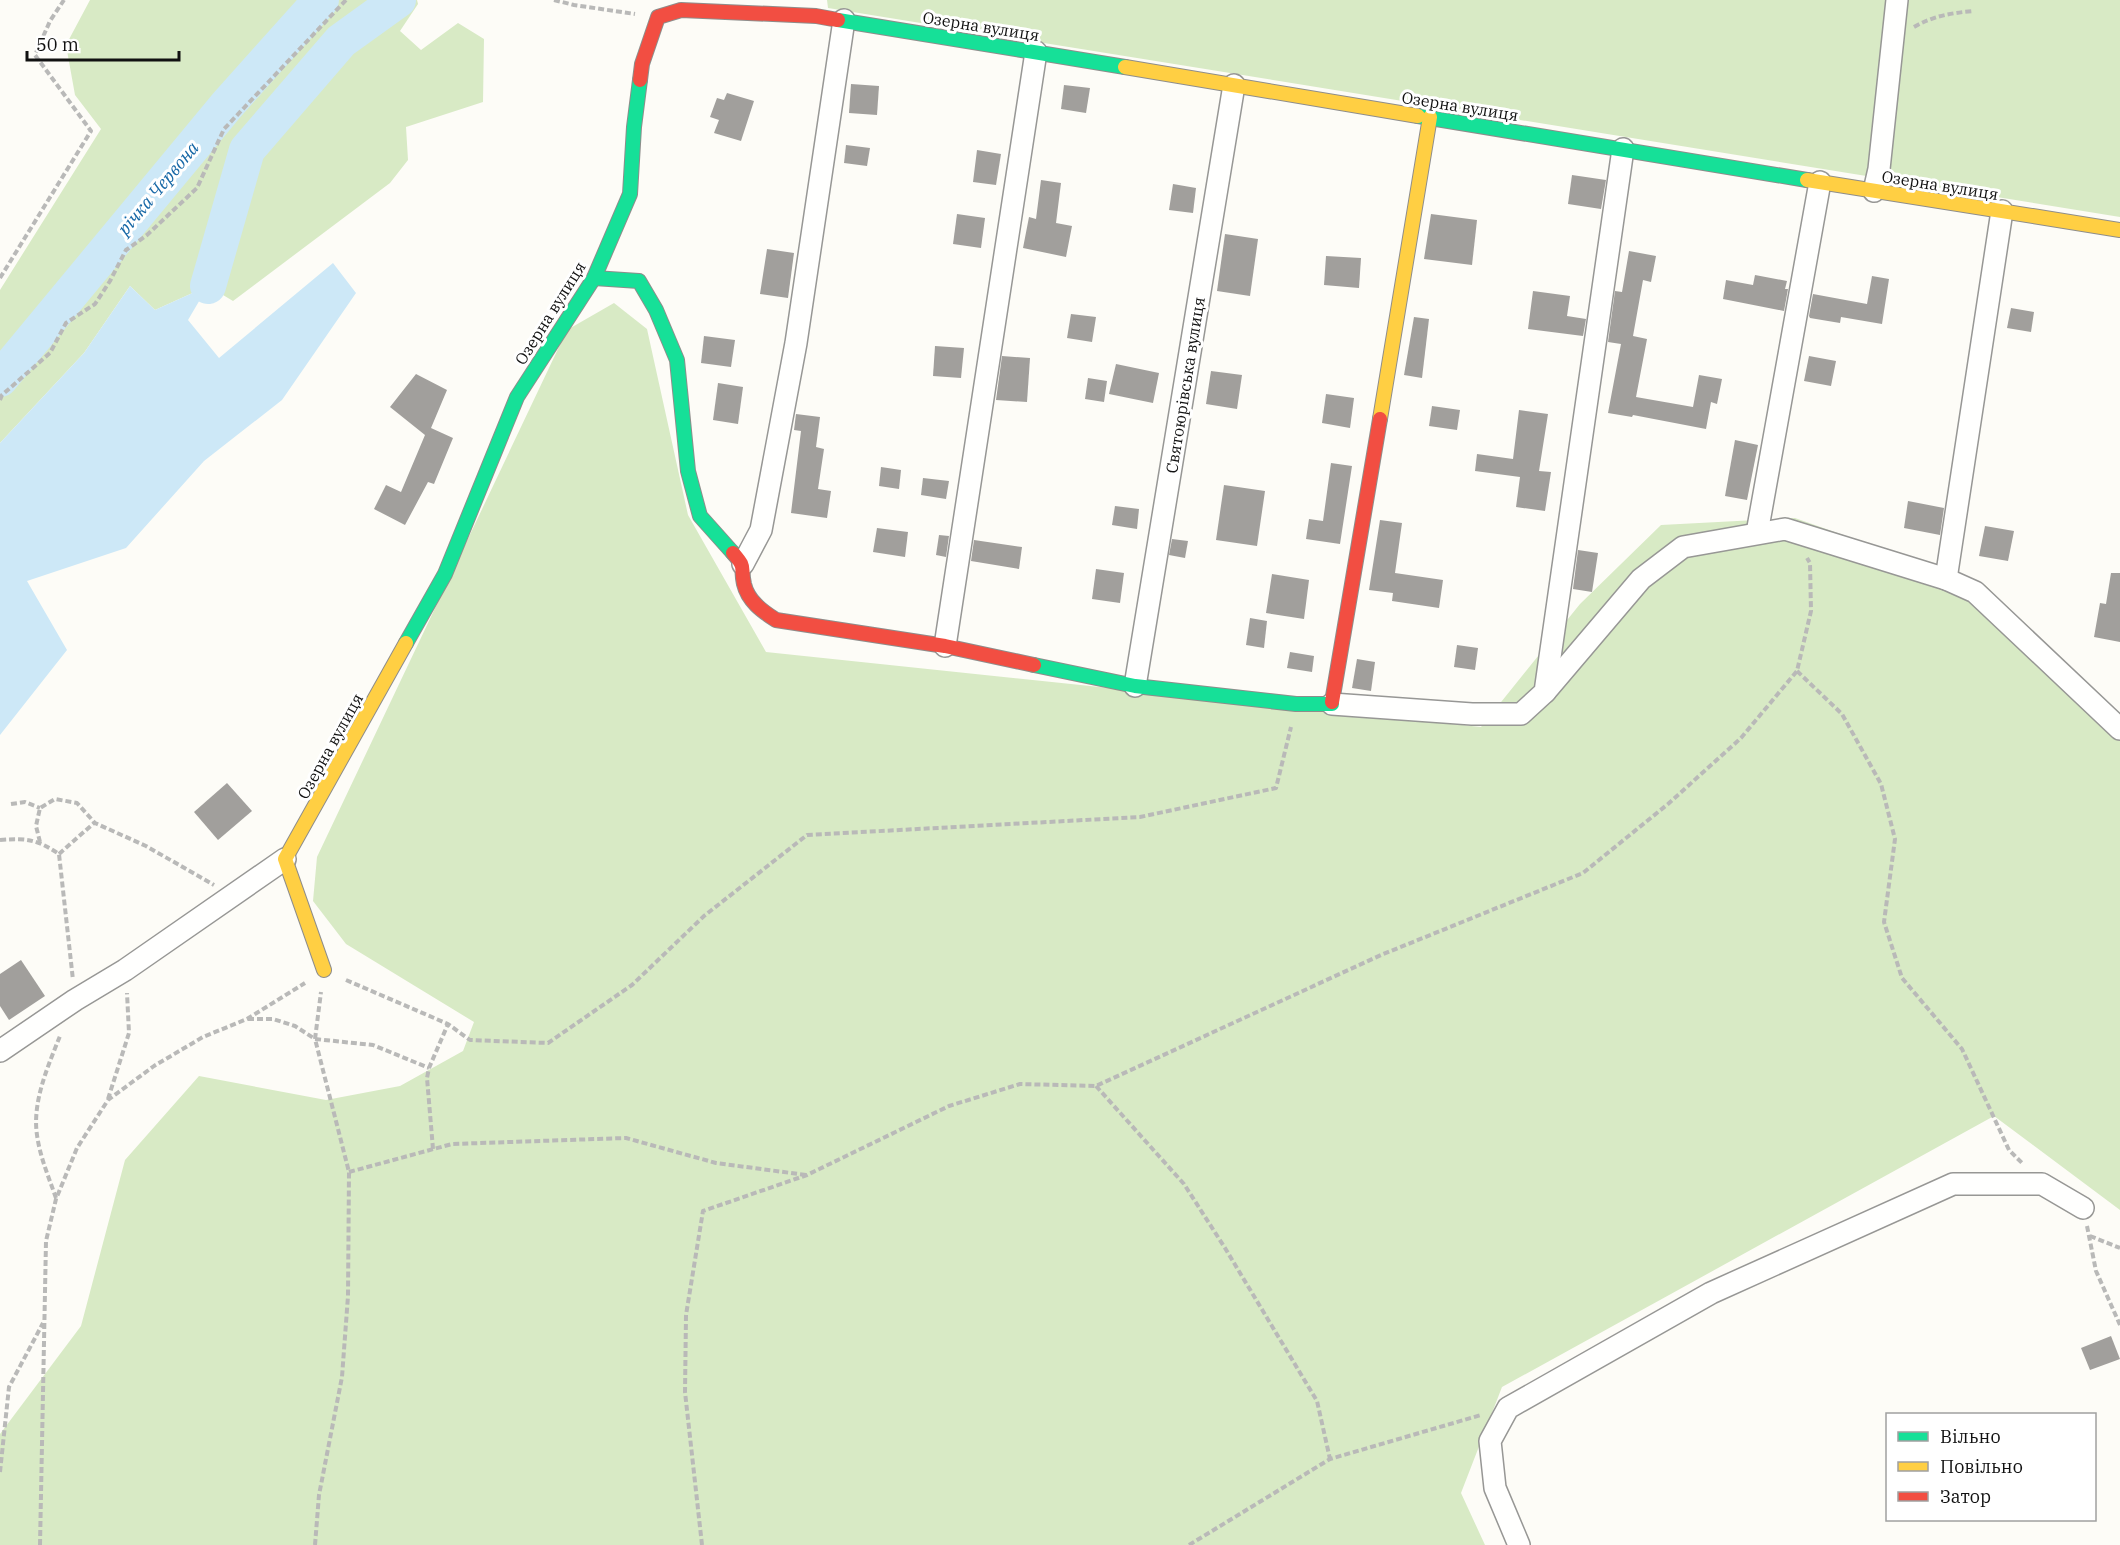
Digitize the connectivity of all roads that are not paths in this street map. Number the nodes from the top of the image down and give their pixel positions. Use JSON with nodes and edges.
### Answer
{"nodes":[{"id":1,"x":1897,"y":0,"type":"edge"},
{"id":2,"x":844,"y":20,"type":"junction"},
{"id":3,"x":1036,"y":52,"type":"junction"},
{"id":4,"x":1234,"y":85,"type":"junction"},
{"id":5,"x":1430,"y":117,"type":"junction"},
{"id":6,"x":1623,"y":149,"type":"junction"},
{"id":7,"x":1820,"y":182,"type":"junction"},
{"id":8,"x":1875,"y":191,"type":"junction"},
{"id":9,"x":2002,"y":211,"type":"junction"},
{"id":10,"x":2120,"y":230,"type":"edge"},
{"id":11,"x":594,"y":278,"type":"junction"},
{"id":12,"x":1757,"y":533,"type":"junction"},
{"id":13,"x":743,"y":564,"type":"junction"},
{"id":14,"x":1946,"y":579,"type":"junction"},
{"id":15,"x":945,"y":646,"type":"junction"},
{"id":16,"x":1135,"y":686,"type":"junction"},
{"id":17,"x":1545,"y":692,"type":"junction"},
{"id":18,"x":1332,"y":704,"type":"junction"},
{"id":19,"x":2120,"y":729,"type":"edge"},
{"id":20,"x":285,"y":859,"type":"junction"},
{"id":21,"x":324,"y":970,"type":"road end"},
{"id":22,"x":0,"y":1051,"type":"edge"},
{"id":23,"x":2083,"y":1208,"type":"road end"},
{"id":24,"x":1519,"y":1545,"type":"edge"}],
"edges":[{"from":1,"to":8,"type":"street"},
{"from":2,"to":3,"type":"street","name":"Озерна вулиця"},
{"from":2,"to":11,"type":"street","name":"Озерна вулиця"},
{"from":2,"to":13,"type":"street"},
{"from":3,"to":4,"type":"street","name":"Озерна вулиця"},
{"from":3,"to":15,"type":"street"},
{"from":4,"to":5,"type":"street","name":"Озерна вулиця"},
{"from":4,"to":16,"type":"street","name":"Святоюрівська вулиця"},
{"from":5,"to":6,"type":"street","name":"Озерна вулиця"},
{"from":5,"to":18,"type":"street"},
{"from":6,"to":7,"type":"street","name":"Озерна вулиця"},
{"from":6,"to":17,"type":"street"},
{"from":7,"to":8,"type":"street","name":"Озерна вулиця"},
{"from":7,"to":12,"type":"street"},
{"from":8,"to":9,"type":"street","name":"Озерна вулиця"},
{"from":9,"to":10,"type":"street","name":"Озерна вулиця"},
{"from":9,"to":14,"type":"street"},
{"from":11,"to":13,"type":"street"},
{"from":11,"to":20,"type":"street","name":"Озерна вулиця"},
{"from":12,"to":14,"type":"street"},
{"from":12,"to":17,"type":"street"},
{"from":13,"to":15,"type":"street"},
{"from":14,"to":19,"type":"street"},
{"from":15,"to":16,"type":"street"},
{"from":16,"to":18,"type":"street"},
{"from":17,"to":18,"type":"street"},
{"from":20,"to":21,"type":"street"},
{"from":20,"to":22,"type":"street"},
{"from":23,"to":24,"type":"street"}]}
